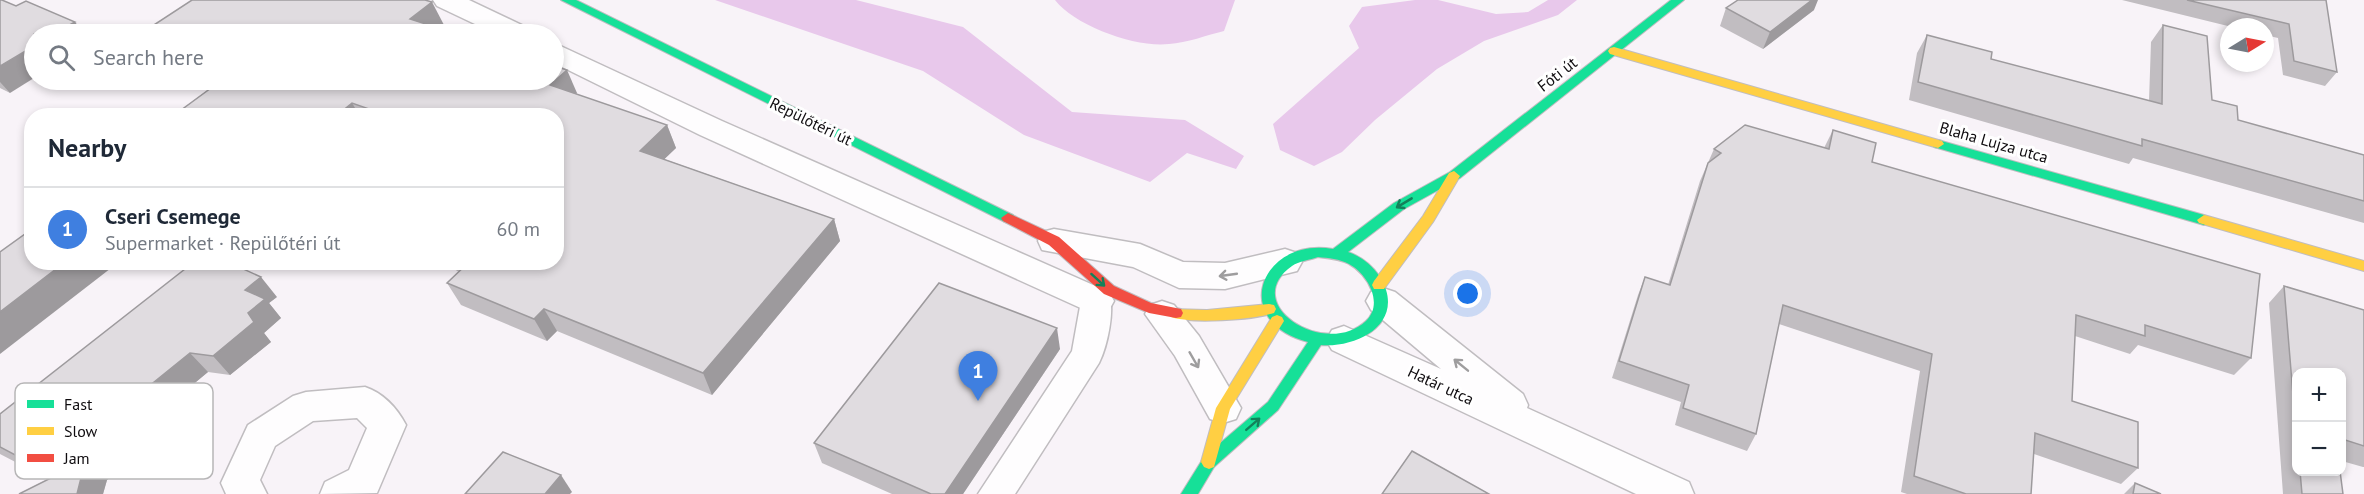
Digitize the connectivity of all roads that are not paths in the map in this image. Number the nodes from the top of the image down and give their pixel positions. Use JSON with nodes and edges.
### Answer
{"nodes":[{"id":1,"x":447,"y":0,"type":"edge"},
{"id":2,"x":567,"y":0,"type":"edge"},
{"id":3,"x":1678,"y":0,"type":"edge"},
{"id":4,"x":497,"y":24,"type":"edge"},
{"id":5,"x":1614,"y":51,"type":"junction"},
{"id":6,"x":564,"y":57,"type":"edge"},
{"id":7,"x":1455,"y":175,"type":"junction"},
{"id":8,"x":1054,"y":241,"type":"junction"},
{"id":9,"x":1336,"y":254,"type":"junction"},
{"id":10,"x":1285,"y":262,"type":"junction"},
{"id":11,"x":2364,"y":266,"type":"edge"},
{"id":12,"x":1381,"y":293,"type":"junction"},
{"id":13,"x":1097,"y":301,"type":"joint"},
{"id":14,"x":1162,"y":314,"type":"junction"},
{"id":15,"x":1273,"y":315,"type":"junction"},
{"id":16,"x":1330,"y":340,"type":"junction"},
{"id":17,"x":1223,"y":408,"type":"junction"},
{"id":18,"x":1539,"y":429,"type":"junction"},
{"id":19,"x":1209,"y":462,"type":"junction"},
{"id":20,"x":248,"y":494,"type":"edge"},
{"id":21,"x":339,"y":494,"type":"edge"},
{"id":22,"x":996,"y":494,"type":"edge"},
{"id":23,"x":1189,"y":494,"type":"edge"},
{"id":24,"x":1675,"y":494,"type":"edge"}],
"edges":[{"from":1,"to":4,"type":"street"},
{"from":2,"to":8,"type":"street","name":"Repülőtéri út"},
{"from":3,"to":5,"type":"street","name":"Fóti út"},
{"from":5,"to":7,"type":"street","name":"Fóti út"},
{"from":5,"to":11,"type":"street","name":"Blaha Lujza utca"},
{"from":6,"to":13,"type":"street"},
{"from":7,"to":9,"type":"street","name":"Fóti út","one_way":true},
{"from":7,"to":12,"type":"street","name":"Fóti út"},
{"from":10,"to":8,"type":"street","name":"Repülőtéri út","one_way":true},
{"from":8,"to":14,"type":"street","name":"Repülőtéri út","one_way":true},
{"from":9,"to":10,"type":"street"},
{"from":9,"to":12,"type":"street"},
{"from":10,"to":15,"type":"street"},
{"from":12,"to":16,"type":"street","name":"Fóti út"},
{"from":18,"to":12,"type":"street","name":"Határ utca","one_way":true},
{"from":13,"to":22,"type":"lane"},
{"from":14,"to":15,"type":"street","name":"Repülőtéri út"},
{"from":14,"to":17,"type":"street","name":"Repülőtéri út","one_way":true},
{"from":15,"to":16,"type":"street"},
{"from":15,"to":17,"type":"street","name":"Fóti út"},
{"from":16,"to":18,"type":"street","name":"Határ utca"},
{"from":19,"to":16,"type":"street","name":"Fóti út","one_way":true},
{"from":17,"to":19,"type":"street","name":"Fóti út"},
{"from":18,"to":24,"type":"street","name":"Határ utca"},
{"from":19,"to":23,"type":"street","name":"Fóti út"},
{"from":20,"to":21,"type":"street"}]}
